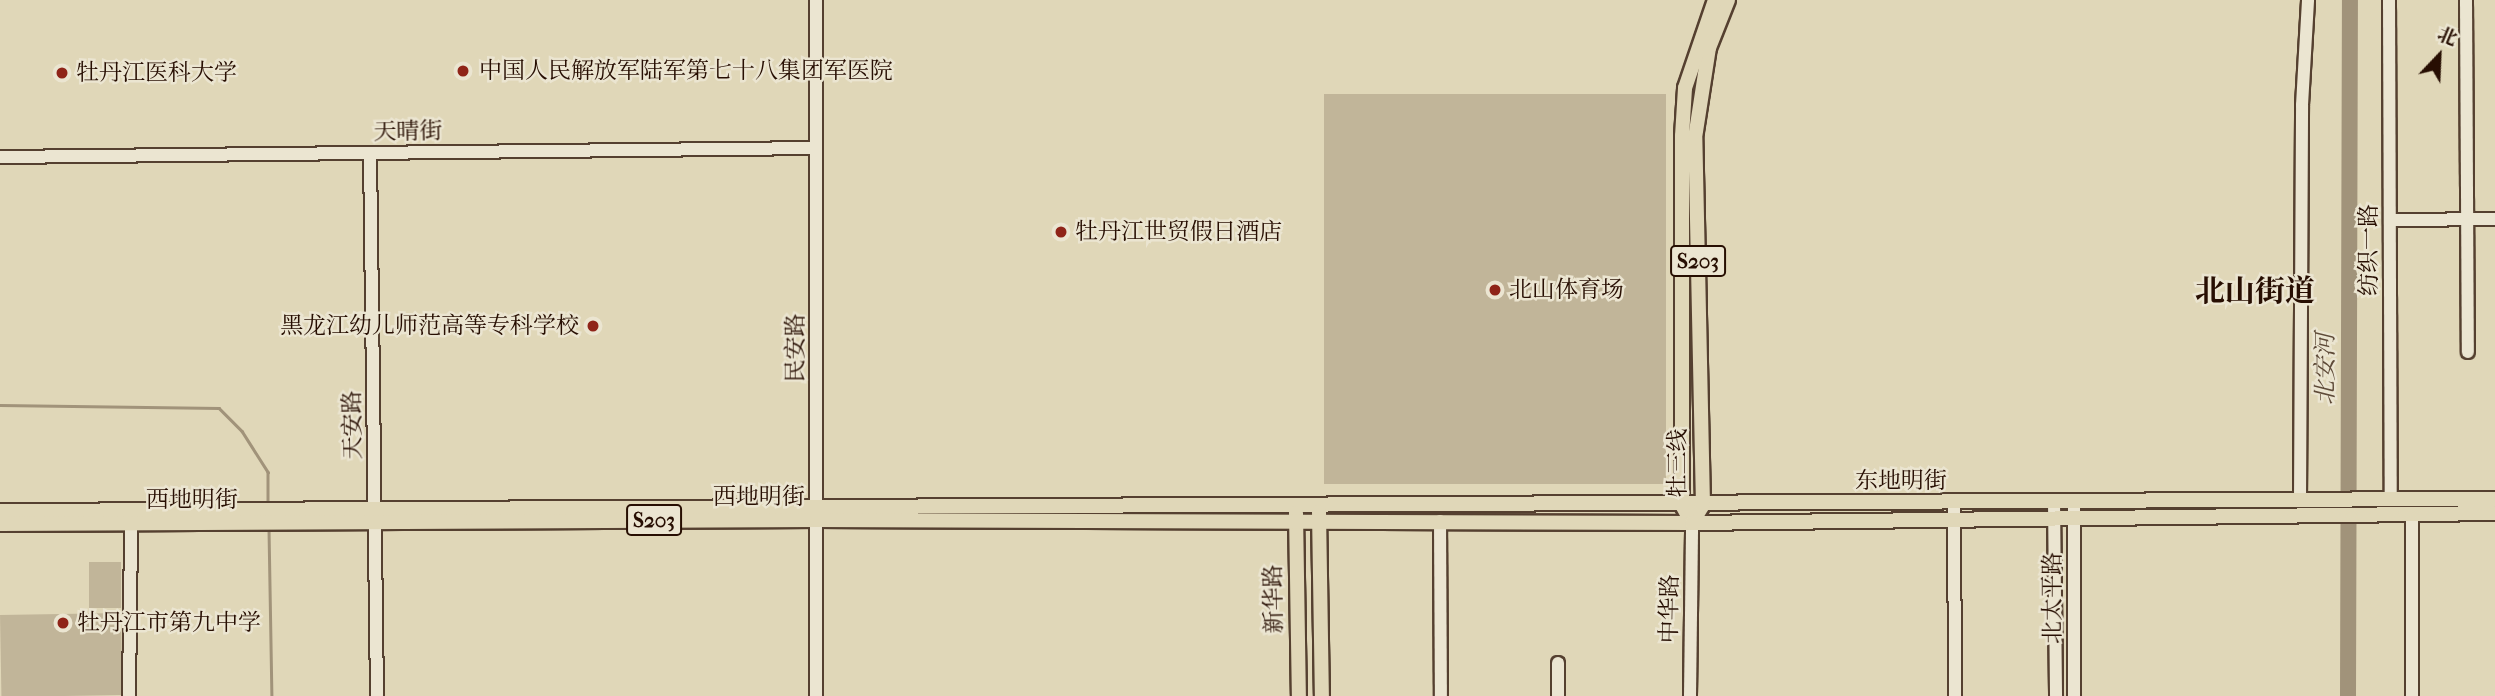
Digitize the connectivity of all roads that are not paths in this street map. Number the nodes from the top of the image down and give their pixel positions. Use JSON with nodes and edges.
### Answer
{"nodes":[{"id":1,"x":817,"y":0,"type":"edge"},
{"id":2,"x":1715,"y":0,"type":"edge"},
{"id":3,"x":1728,"y":0,"type":"edge"},
{"id":4,"x":2308,"y":0,"type":"edge"},
{"id":5,"x":2389,"y":0,"type":"edge"},
{"id":6,"x":2466,"y":0,"type":"edge"},
{"id":7,"x":817,"y":148,"type":"junction"},
{"id":8,"x":370,"y":153,"type":"junction"},
{"id":9,"x":0,"y":157,"type":"edge"},
{"id":10,"x":2467,"y":219,"type":"junction"},
{"id":11,"x":2495,"y":219,"type":"edge"},
{"id":12,"x":2390,"y":220,"type":"junction"},
{"id":13,"x":2468,"y":352,"type":"dead end"},
{"id":14,"x":2300,"y":499,"type":"junction"},
{"id":15,"x":2495,"y":499,"type":"edge"},
{"id":16,"x":2074,"y":500,"type":"junction"},
{"id":17,"x":1307,"y":501,"type":"junction"},
{"id":18,"x":2054,"y":501,"type":"junction"},
{"id":19,"x":1954,"y":503,"type":"junction"},
{"id":20,"x":2386,"y":504,"type":"junction"},
{"id":21,"x":1682,"y":505,"type":"junction"},
{"id":22,"x":1703,"y":505,"type":"junction"},
{"id":23,"x":2316,"y":507,"type":"junction"},
{"id":24,"x":0,"y":511,"type":"edge"},
{"id":25,"x":817,"y":513,"type":"junction"},
{"id":26,"x":2412,"y":513,"type":"junction"},
{"id":27,"x":2495,"y":513,"type":"edge"},
{"id":28,"x":376,"y":515,"type":"junction"},
{"id":29,"x":2055,"y":520,"type":"junction"},
{"id":30,"x":2074,"y":520,"type":"junction"},
{"id":31,"x":1307,"y":521,"type":"junction"},
{"id":32,"x":1440,"y":521,"type":"junction"},
{"id":33,"x":1954,"y":521,"type":"junction"},
{"id":34,"x":131,"y":523,"type":"junction"},
{"id":35,"x":1692,"y":523,"type":"junction"},
{"id":36,"x":0,"y":524,"type":"edge"},
{"id":37,"x":1558,"y":663,"type":"dead end"},
{"id":38,"x":129,"y":696,"type":"edge"},
{"id":39,"x":377,"y":696,"type":"edge"},
{"id":40,"x":816,"y":696,"type":"edge"},
{"id":41,"x":1299,"y":696,"type":"edge"},
{"id":42,"x":1322,"y":696,"type":"edge"},
{"id":43,"x":1441,"y":696,"type":"edge"},
{"id":44,"x":1558,"y":696,"type":"edge"},
{"id":45,"x":1690,"y":696,"type":"edge"},
{"id":46,"x":1955,"y":696,"type":"edge"},
{"id":47,"x":2056,"y":696,"type":"edge"},
{"id":48,"x":2074,"y":696,"type":"edge"},
{"id":49,"x":2412,"y":696,"type":"edge"}],
"edges":[{"from":1,"to":7,"type":"street","name":"民安路"},
{"from":2,"to":21,"type":"main road","name":"牡三线","number":"S203"},
{"from":3,"to":22,"type":"main road","name":"牡三线","number":"S203"},
{"from":4,"to":14,"type":"street"},
{"from":5,"to":12,"type":"street","name":"纺织一路"},
{"from":6,"to":10,"type":"street"},
{"from":7,"to":8,"type":"street","name":"天晴街"},
{"from":7,"to":25,"type":"street","name":"民安路"},
{"from":8,"to":9,"type":"street","name":"天晴街"},
{"from":8,"to":28,"type":"street","name":"天安路"},
{"from":10,"to":11,"type":"street"},
{"from":10,"to":12,"type":"street"},
{"from":10,"to":13,"type":"street"},
{"from":12,"to":20,"type":"street","name":"纺织一路"},
{"from":14,"to":16,"type":"main road","name":"东地明街"},
{"from":14,"to":23,"type":"main road","name":"东地明街"},
{"from":15,"to":20,"type":"main road","name":"东地明街"},
{"from":16,"to":18,"type":"main road","name":"东地明街"},
{"from":16,"to":30,"type":"street","name":"北太平路"},
{"from":17,"to":21,"type":"main road","name":"东地明街","number":"S203"},
{"from":17,"to":25,"type":"main road","name":"西地明街","number":"S203"},
{"from":17,"to":31,"type":"main road","name":"新华路"},
{"from":17,"to":31,"type":"main road"},
{"from":18,"to":19,"type":"main road","name":"东地明街"},
{"from":18,"to":29,"type":"street","name":"北太平路"},
{"from":19,"to":22,"type":"main road","name":"东地明街"},
{"from":19,"to":33,"type":"street"},
{"from":20,"to":23,"type":"main road","name":"东地明街"},
{"from":20,"to":26,"type":"main road","name":"东地明街"},
{"from":21,"to":22,"type":"main road","name":"东地明街","number":"S203"},
{"from":21,"to":35,"type":"main road","name":"牡三线","number":"S203"},
{"from":22,"to":35,"type":"main road","name":"牡三线"},
{"from":23,"to":30,"type":"main road","name":"东地明街"},
{"from":24,"to":28,"type":"main road","name":"西地明街","number":"S203"},
{"from":25,"to":28,"type":"main road","name":"西地明街","number":"S203"},
{"from":25,"to":31,"type":"main road","name":"西地明街","number":"S203"},
{"from":25,"to":40,"type":"street","name":"民安路"},
{"from":26,"to":27,"type":"main road","name":"东地明街"},
{"from":26,"to":49,"type":"street"},
{"from":28,"to":34,"type":"main road","name":"西地明街","number":"S203"},
{"from":28,"to":39,"type":"street","name":"天安路"},
{"from":29,"to":30,"type":"main road","name":"东地明街"},
{"from":29,"to":33,"type":"main road","name":"东地明街"},
{"from":29,"to":47,"type":"street","name":"北太平路"},
{"from":30,"to":48,"type":"street","name":"北太平路"},
{"from":31,"to":32,"type":"main road","name":"东地明街","number":"S203"},
{"from":31,"to":41,"type":"main road","name":"新华路"},
{"from":31,"to":42,"type":"main road"},
{"from":32,"to":35,"type":"main road","name":"东地明街","number":"S203"},
{"from":32,"to":43,"type":"street"},
{"from":33,"to":35,"type":"main road","name":"东地明街"},
{"from":33,"to":46,"type":"street"},
{"from":34,"to":36,"type":"main road","name":"西地明街","number":"S203"},
{"from":34,"to":38,"type":"street"},
{"from":35,"to":45,"type":"street","name":"中华路"},
{"from":37,"to":44,"type":"street"}]}
